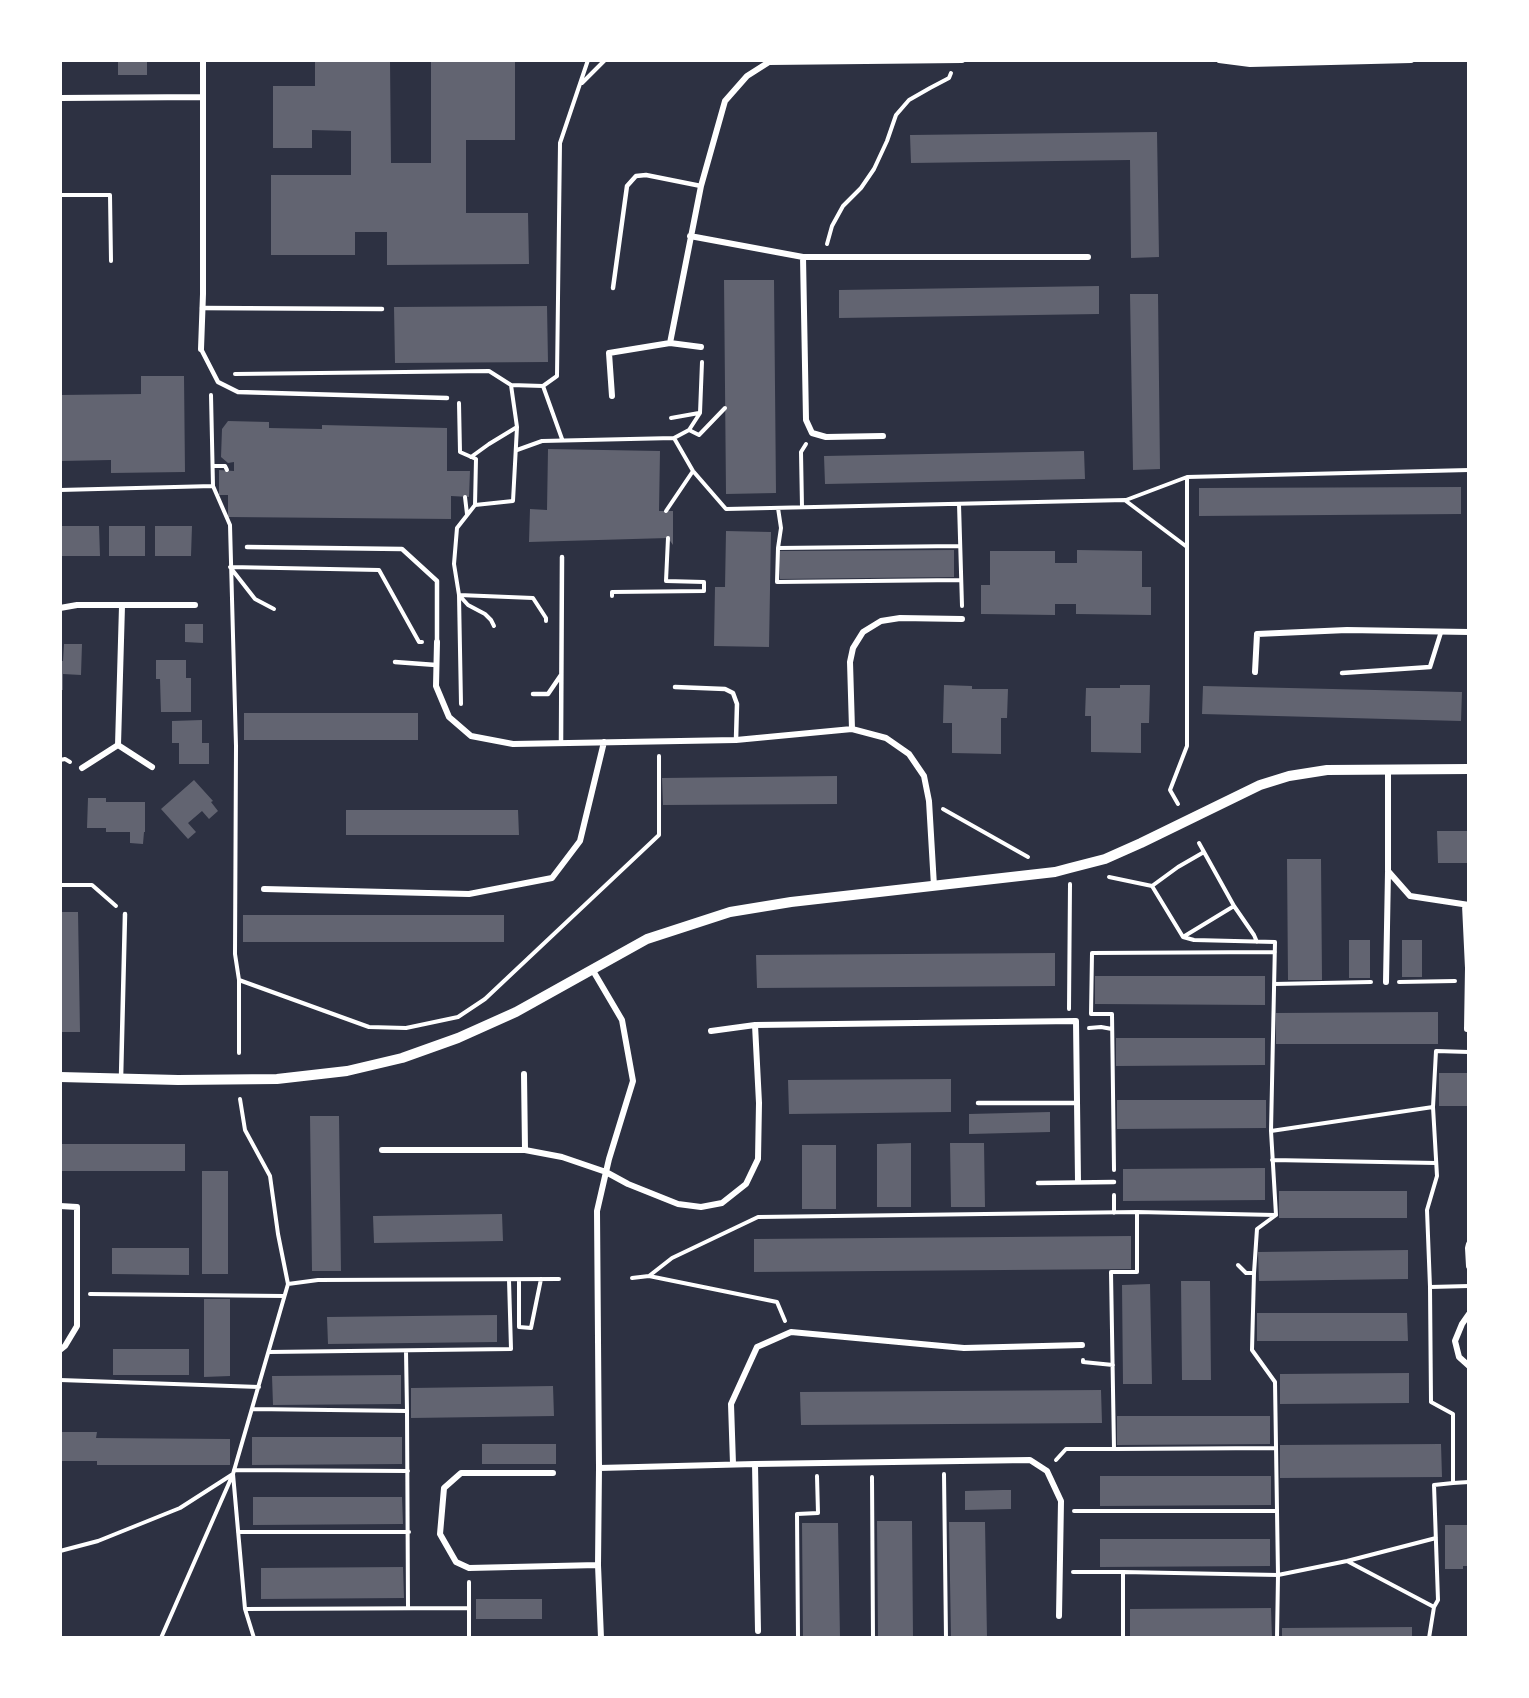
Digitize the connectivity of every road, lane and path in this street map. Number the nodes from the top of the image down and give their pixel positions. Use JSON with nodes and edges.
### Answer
{"nodes":[{"id":1,"x":203,"y":60,"type":"edge"},
{"id":2,"x":588,"y":60,"type":"edge"},
{"id":3,"x":605,"y":60,"type":"edge"},
{"id":4,"x":956,"y":60,"type":"edge"},
{"id":5,"x":962,"y":60,"type":"edge"},
{"id":6,"x":1219,"y":60,"type":"edge"},
{"id":7,"x":1411,"y":60,"type":"edge"},
{"id":8,"x":580,"y":84,"type":"junction"},
{"id":9,"x":203,"y":96,"type":"junction"},
{"id":10,"x":60,"y":98,"type":"edge"},
{"id":11,"x":701,"y":186,"type":"junction"},
{"id":12,"x":60,"y":195,"type":"edge"},
{"id":13,"x":690,"y":236,"type":"junction"},
{"id":14,"x":825,"y":256,"type":"junction"},
{"id":15,"x":803,"y":257,"type":"junction"},
{"id":16,"x":1088,"y":258,"type":"dead end"},
{"id":17,"x":111,"y":261,"type":"dead end"},
{"id":18,"x":613,"y":288,"type":"dead end"},
{"id":19,"x":202,"y":308,"type":"junction"},
{"id":20,"x":382,"y":309,"type":"dead end"},
{"id":21,"x":670,"y":343,"type":"junction"},
{"id":22,"x":700,"y":347,"type":"joint"},
{"id":23,"x":201,"y":349,"type":"joint"},
{"id":24,"x":441,"y":372,"type":"junction"},
{"id":25,"x":218,"y":382,"type":"junction"},
{"id":26,"x":447,"y":382,"type":"dead end"},
{"id":27,"x":511,"y":385,"type":"junction"},
{"id":28,"x":543,"y":386,"type":"junction"},
{"id":29,"x":612,"y":396,"type":"dead end"},
{"id":30,"x":447,"y":398,"type":"dead end"},
{"id":31,"x":459,"y":402,"type":"dead end"},
{"id":32,"x":725,"y":408,"type":"dead end"},
{"id":33,"x":700,"y":413,"type":"junction"},
{"id":34,"x":671,"y":418,"type":"dead end"},
{"id":35,"x":517,"y":427,"type":"junction"},
{"id":36,"x":689,"y":430,"type":"junction"},
{"id":37,"x":812,"y":433,"type":"junction"},
{"id":38,"x":883,"y":436,"type":"dead end"},
{"id":39,"x":674,"y":438,"type":"junction"},
{"id":40,"x":562,"y":439,"type":"junction"},
{"id":41,"x":517,"y":450,"type":"junction"},
{"id":42,"x":471,"y":457,"type":"junction"},
{"id":43,"x":212,"y":466,"type":"junction"},
{"id":44,"x":227,"y":470,"type":"dead end"},
{"id":45,"x":1469,"y":470,"type":"edge"},
{"id":46,"x":693,"y":471,"type":"junction"},
{"id":47,"x":1187,"y":477,"type":"junction"},
{"id":48,"x":213,"y":486,"type":"junction"},
{"id":49,"x":60,"y":490,"type":"edge"},
{"id":50,"x":465,"y":497,"type":"dead end"},
{"id":51,"x":1126,"y":500,"type":"junction"},
{"id":52,"x":959,"y":504,"type":"junction"},
{"id":53,"x":475,"y":505,"type":"junction"},
{"id":54,"x":802,"y":507,"type":"junction"},
{"id":55,"x":778,"y":508,"type":"junction"},
{"id":56,"x":666,"y":511,"type":"dead end"},
{"id":57,"x":467,"y":515,"type":"junction"},
{"id":58,"x":668,"y":538,"type":"dead end"},
{"id":59,"x":960,"y":546,"type":"junction"},
{"id":60,"x":247,"y":547,"type":"dead end"},
{"id":61,"x":1188,"y":547,"type":"junction"},
{"id":62,"x":778,"y":548,"type":"junction"},
{"id":63,"x":562,"y":557,"type":"dead end"},
{"id":64,"x":230,"y":567,"type":"junction"},
{"id":65,"x":960,"y":580,"type":"junction"},
{"id":66,"x":459,"y":595,"type":"junction"},
{"id":67,"x":612,"y":596,"type":"dead end"},
{"id":68,"x":195,"y":605,"type":"dead end"},
{"id":69,"x":122,"y":606,"type":"junction"},
{"id":70,"x":60,"y":608,"type":"edge"},
{"id":71,"x":274,"y":609,"type":"dead end"},
{"id":72,"x":962,"y":618,"type":"joint"},
{"id":73,"x":494,"y":626,"type":"dead end"},
{"id":74,"x":546,"y":628,"type":"dead end"},
{"id":75,"x":1441,"y":632,"type":"junction"},
{"id":76,"x":1469,"y":632,"type":"edge"},
{"id":77,"x":437,"y":642,"type":"junction"},
{"id":78,"x":395,"y":662,"type":"dead end"},
{"id":79,"x":436,"y":665,"type":"junction"},
{"id":80,"x":1255,"y":672,"type":"dead end"},
{"id":81,"x":1342,"y":673,"type":"dead end"},
{"id":82,"x":561,"y":675,"type":"junction"},
{"id":83,"x":675,"y":687,"type":"dead end"},
{"id":84,"x":533,"y":694,"type":"dead end"},
{"id":85,"x":461,"y":728,"type":"junction"},
{"id":86,"x":852,"y":729,"type":"junction"},
{"id":87,"x":659,"y":740,"type":"junction"},
{"id":88,"x":736,"y":740,"type":"junction"},
{"id":89,"x":561,"y":742,"type":"junction"},
{"id":90,"x":604,"y":742,"type":"junction"},
{"id":91,"x":118,"y":745,"type":"junction"},
{"id":92,"x":152,"y":767,"type":"dead end"},
{"id":93,"x":82,"y":768,"type":"dead end"},
{"id":94,"x":1469,"y":769,"type":"edge"},
{"id":95,"x":1388,"y":770,"type":"junction"},
{"id":96,"x":929,"y":801,"type":"junction"},
{"id":97,"x":1178,"y":804,"type":"dead end"},
{"id":98,"x":1199,"y":843,"type":"dead end"},
{"id":99,"x":1204,"y":852,"type":"junction"},
{"id":100,"x":1070,"y":868,"type":"junction"},
{"id":101,"x":1388,"y":871,"type":"junction"},
{"id":102,"x":1055,"y":872,"type":"junction"},
{"id":103,"x":1105,"y":876,"type":"dead end"},
{"id":104,"x":60,"y":885,"type":"edge"},
{"id":105,"x":934,"y":886,"type":"junction"},
{"id":106,"x":1152,"y":886,"type":"junction"},
{"id":107,"x":264,"y":889,"type":"dead end"},
{"id":108,"x":1467,"y":905,"type":"edge"},
{"id":109,"x":1234,"y":906,"type":"junction"},
{"id":110,"x":126,"y":915,"type":"joint"},
{"id":111,"x":1183,"y":937,"type":"junction"},
{"id":112,"x":1257,"y":942,"type":"junction"},
{"id":113,"x":1275,"y":952,"type":"junction"},
{"id":114,"x":1468,"y":968,"type":"edge"},
{"id":115,"x":592,"y":969,"type":"junction"},
{"id":116,"x":239,"y":980,"type":"junction"},
{"id":117,"x":1386,"y":982,"type":"dead end"},
{"id":118,"x":1069,"y":1021,"type":"junction"},
{"id":119,"x":755,"y":1025,"type":"junction"},
{"id":120,"x":1101,"y":1027,"type":"dead end"},
{"id":121,"x":1112,"y":1029,"type":"junction"},
{"id":122,"x":1467,"y":1029,"type":"dead end"},
{"id":123,"x":711,"y":1031,"type":"dead end"},
{"id":124,"x":1469,"y":1052,"type":"edge"},
{"id":125,"x":239,"y":1053,"type":"dead end"},
{"id":126,"x":524,"y":1074,"type":"dead end"},
{"id":127,"x":60,"y":1077,"type":"edge"},
{"id":128,"x":121,"y":1078,"type":"junction"},
{"id":129,"x":240,"y":1099,"type":"dead end"},
{"id":130,"x":1076,"y":1102,"type":"junction"},
{"id":131,"x":978,"y":1103,"type":"dead end"},
{"id":132,"x":1433,"y":1107,"type":"junction"},
{"id":133,"x":1271,"y":1131,"type":"junction"},
{"id":134,"x":382,"y":1150,"type":"dead end"},
{"id":135,"x":525,"y":1150,"type":"junction"},
{"id":136,"x":1272,"y":1160,"type":"junction"},
{"id":137,"x":1436,"y":1163,"type":"junction"},
{"id":138,"x":606,"y":1172,"type":"junction"},
{"id":139,"x":1078,"y":1181,"type":"junction"},
{"id":140,"x":1114,"y":1182,"type":"junction"},
{"id":141,"x":1038,"y":1183,"type":"dead end"},
{"id":142,"x":60,"y":1206,"type":"edge"},
{"id":143,"x":1137,"y":1212,"type":"junction"},
{"id":144,"x":1114,"y":1213,"type":"junction"},
{"id":145,"x":1276,"y":1215,"type":"junction"},
{"id":146,"x":1469,"y":1244,"type":"edge"},
{"id":147,"x":1238,"y":1265,"type":"dead end"},
{"id":148,"x":1469,"y":1266,"type":"edge"},
{"id":149,"x":1254,"y":1273,"type":"junction"},
{"id":150,"x":649,"y":1276,"type":"junction"},
{"id":151,"x":632,"y":1278,"type":"dead end"},
{"id":152,"x":541,"y":1279,"type":"junction"},
{"id":153,"x":559,"y":1279,"type":"dead end"},
{"id":154,"x":509,"y":1280,"type":"junction"},
{"id":155,"x":519,"y":1280,"type":"junction"},
{"id":156,"x":288,"y":1284,"type":"junction"},
{"id":157,"x":1469,"y":1286,"type":"edge"},
{"id":158,"x":1430,"y":1287,"type":"junction"},
{"id":159,"x":77,"y":1294,"type":"junction"},
{"id":160,"x":284,"y":1296,"type":"junction"},
{"id":161,"x":1469,"y":1314,"type":"edge"},
{"id":162,"x":791,"y":1332,"type":"junction"},
{"id":163,"x":1082,"y":1345,"type":"joint"},
{"id":164,"x":60,"y":1350,"type":"edge"},
{"id":165,"x":406,"y":1351,"type":"junction"},
{"id":166,"x":269,"y":1352,"type":"junction"},
{"id":167,"x":1113,"y":1365,"type":"junction"},
{"id":168,"x":1469,"y":1366,"type":"edge"},
{"id":169,"x":60,"y":1380,"type":"edge"},
{"id":170,"x":259,"y":1387,"type":"junction"},
{"id":171,"x":252,"y":1409,"type":"junction"},
{"id":172,"x":407,"y":1411,"type":"junction"},
{"id":173,"x":1276,"y":1448,"type":"junction"},
{"id":174,"x":1114,"y":1449,"type":"junction"},
{"id":175,"x":943,"y":1461,"type":"junction"},
{"id":176,"x":872,"y":1462,"type":"junction"},
{"id":177,"x":817,"y":1463,"type":"junction"},
{"id":178,"x":733,"y":1464,"type":"junction"},
{"id":179,"x":755,"y":1464,"type":"junction"},
{"id":180,"x":599,"y":1468,"type":"junction"},
{"id":181,"x":408,"y":1471,"type":"junction"},
{"id":182,"x":233,"y":1472,"type":"junction"},
{"id":183,"x":1047,"y":1472,"type":"junction"},
{"id":184,"x":553,"y":1473,"type":"dead end"},
{"id":185,"x":1469,"y":1482,"type":"edge"},
{"id":186,"x":1453,"y":1483,"type":"junction"},
{"id":187,"x":1061,"y":1511,"type":"junction"},
{"id":188,"x":1277,"y":1511,"type":"junction"},
{"id":189,"x":238,"y":1532,"type":"junction"},
{"id":190,"x":409,"y":1532,"type":"junction"},
{"id":191,"x":1436,"y":1538,"type":"junction"},
{"id":192,"x":60,"y":1551,"type":"edge"},
{"id":193,"x":1347,"y":1561,"type":"junction"},
{"id":194,"x":598,"y":1565,"type":"junction"},
{"id":195,"x":469,"y":1568,"type":"junction"},
{"id":196,"x":1060,"y":1572,"type":"junction"},
{"id":197,"x":1123,"y":1572,"type":"junction"},
{"id":198,"x":1278,"y":1575,"type":"junction"},
{"id":199,"x":1434,"y":1607,"type":"junction"},
{"id":200,"x":408,"y":1608,"type":"junction"},
{"id":201,"x":469,"y":1608,"type":"junction"},
{"id":202,"x":245,"y":1609,"type":"junction"},
{"id":203,"x":1059,"y":1616,"type":"dead end"},
{"id":204,"x":758,"y":1631,"type":"dead end"},
{"id":205,"x":161,"y":1638,"type":"edge"},
{"id":206,"x":254,"y":1638,"type":"edge"},
{"id":207,"x":469,"y":1638,"type":"edge"},
{"id":208,"x":601,"y":1638,"type":"edge"},
{"id":209,"x":798,"y":1638,"type":"edge"},
{"id":210,"x":873,"y":1638,"type":"edge"},
{"id":211,"x":946,"y":1638,"type":"edge"},
{"id":212,"x":1123,"y":1638,"type":"edge"},
{"id":213,"x":1277,"y":1638,"type":"edge"},
{"id":214,"x":1429,"y":1638,"type":"edge"}],
"edges":[{"from":1,"to":9,"type":"street"},
{"from":2,"to":8,"type":"path"},
{"from":3,"to":8,"type":"path"},
{"from":4,"to":5,"type":"street"},
{"from":4,"to":11,"type":"street"},
{"from":4,"to":14,"type":"path"},
{"from":6,"to":7,"type":"street"},
{"from":8,"to":28,"type":"path"},
{"from":9,"to":10,"type":"street"},
{"from":9,"to":19,"type":"street"},
{"from":11,"to":13,"type":"street"},
{"from":11,"to":18,"type":"lane"},
{"from":12,"to":17,"type":"path"},
{"from":13,"to":15,"type":"street"},
{"from":13,"to":21,"type":"street"},
{"from":14,"to":15,"type":"street"},
{"from":14,"to":16,"type":"street"},
{"from":15,"to":37,"type":"street"},
{"from":19,"to":20,"type":"lane"},
{"from":19,"to":23,"type":"street"},
{"from":21,"to":22,"type":"street"},
{"from":21,"to":29,"type":"street"},
{"from":22,"to":33,"type":"path"},
{"from":23,"to":25,"type":"lane"},
{"from":24,"to":25,"type":"path"},
{"from":24,"to":26,"type":"path"},
{"from":24,"to":27,"type":"path"},
{"from":25,"to":30,"type":"lane"},
{"from":25,"to":43,"type":"path"},
{"from":27,"to":28,"type":"path"},
{"from":27,"to":35,"type":"path"},
{"from":28,"to":40,"type":"path"},
{"from":31,"to":42,"type":"path"},
{"from":32,"to":36,"type":"path"},
{"from":33,"to":34,"type":"path"},
{"from":33,"to":36,"type":"path"},
{"from":35,"to":41,"type":"path"},
{"from":35,"to":42,"type":"path"},
{"from":36,"to":39,"type":"path"},
{"from":37,"to":38,"type":"street"},
{"from":37,"to":54,"type":"path"},
{"from":39,"to":40,"type":"path"},
{"from":39,"to":46,"type":"path"},
{"from":40,"to":41,"type":"path"},
{"from":41,"to":53,"type":"path"},
{"from":42,"to":53,"type":"path"},
{"from":43,"to":44,"type":"path"},
{"from":43,"to":48,"type":"path"},
{"from":45,"to":47,"type":"path"},
{"from":46,"to":55,"type":"path"},
{"from":46,"to":56,"type":"path"},
{"from":47,"to":51,"type":"path"},
{"from":47,"to":61,"type":"path"},
{"from":48,"to":49,"type":"path"},
{"from":48,"to":64,"type":"path"},
{"from":50,"to":57,"type":"path"},
{"from":51,"to":52,"type":"path"},
{"from":51,"to":61,"type":"path"},
{"from":52,"to":54,"type":"path"},
{"from":52,"to":59,"type":"path"},
{"from":53,"to":57,"type":"path"},
{"from":54,"to":55,"type":"path"},
{"from":55,"to":62,"type":"path"},
{"from":57,"to":66,"type":"path"},
{"from":58,"to":67,"type":"path"},
{"from":59,"to":62,"type":"path"},
{"from":59,"to":65,"type":"path"},
{"from":60,"to":77,"type":"lane"},
{"from":61,"to":97,"type":"path"},
{"from":62,"to":65,"type":"path"},
{"from":63,"to":82,"type":"lane"},
{"from":64,"to":71,"type":"path"},
{"from":64,"to":77,"type":"path"},
{"from":64,"to":116,"type":"path"},
{"from":65,"to":72,"type":"path"},
{"from":66,"to":73,"type":"path"},
{"from":66,"to":74,"type":"path"},
{"from":66,"to":85,"type":"path"},
{"from":68,"to":69,"type":"street"},
{"from":69,"to":70,"type":"street"},
{"from":69,"to":91,"type":"street"},
{"from":72,"to":86,"type":"street"},
{"from":75,"to":76,"type":"street"},
{"from":75,"to":80,"type":"street"},
{"from":75,"to":81,"type":"lane"},
{"from":77,"to":79,"type":"street"},
{"from":78,"to":79,"type":"lane"},
{"from":79,"to":85,"type":"street"},
{"from":82,"to":84,"type":"lane"},
{"from":82,"to":89,"type":"lane"},
{"from":83,"to":88,"type":"lane"},
{"from":85,"to":89,"type":"street"},
{"from":86,"to":88,"type":"street"},
{"from":86,"to":96,"type":"street"},
{"from":87,"to":88,"type":"street"},
{"from":87,"to":90,"type":"street"},
{"from":87,"to":116,"type":"path"},
{"from":89,"to":90,"type":"street"},
{"from":90,"to":107,"type":"street"},
{"from":91,"to":92,"type":"street"},
{"from":91,"to":93,"type":"street"},
{"from":94,"to":95,"type":"street"},
{"from":95,"to":100,"type":"street"},
{"from":95,"to":101,"type":"street"},
{"from":96,"to":102,"type":"path"},
{"from":96,"to":105,"type":"street"},
{"from":98,"to":99,"type":"path"},
{"from":99,"to":106,"type":"path"},
{"from":99,"to":109,"type":"path"},
{"from":100,"to":102,"type":"street"},
{"from":100,"to":118,"type":"path"},
{"from":101,"to":108,"type":"street"},
{"from":101,"to":117,"type":"street"},
{"from":102,"to":105,"type":"street"},
{"from":103,"to":106,"type":"path"},
{"from":104,"to":110,"type":"path"},
{"from":105,"to":115,"type":"street"},
{"from":106,"to":111,"type":"path"},
{"from":108,"to":114,"type":"street"},
{"from":109,"to":111,"type":"path"},
{"from":109,"to":112,"type":"path"},
{"from":110,"to":128,"type":"lane"},
{"from":111,"to":112,"type":"path"},
{"from":112,"to":113,"type":"path"},
{"from":113,"to":121,"type":"path"},
{"from":113,"to":133,"type":"path"},
{"from":114,"to":122,"type":"street"},
{"from":115,"to":128,"type":"street"},
{"from":115,"to":138,"type":"street"},
{"from":116,"to":125,"type":"path"},
{"from":118,"to":119,"type":"street"},
{"from":118,"to":130,"type":"street"},
{"from":119,"to":123,"type":"street"},
{"from":119,"to":138,"type":"street"},
{"from":120,"to":121,"type":"path"},
{"from":121,"to":140,"type":"path"},
{"from":124,"to":132,"type":"path"},
{"from":126,"to":135,"type":"street"},
{"from":127,"to":128,"type":"street"},
{"from":129,"to":156,"type":"path"},
{"from":130,"to":131,"type":"lane"},
{"from":130,"to":139,"type":"street"},
{"from":132,"to":133,"type":"path"},
{"from":132,"to":137,"type":"path"},
{"from":133,"to":136,"type":"path"},
{"from":134,"to":135,"type":"street"},
{"from":135,"to":138,"type":"street"},
{"from":136,"to":137,"type":"path"},
{"from":136,"to":145,"type":"path"},
{"from":137,"to":158,"type":"path"},
{"from":138,"to":180,"type":"street"},
{"from":139,"to":140,"type":"lane"},
{"from":139,"to":141,"type":"lane"},
{"from":140,"to":144,"type":"path"},
{"from":142,"to":159,"type":"street"},
{"from":143,"to":144,"type":"path"},
{"from":143,"to":145,"type":"path"},
{"from":143,"to":167,"type":"path"},
{"from":144,"to":150,"type":"path"},
{"from":145,"to":149,"type":"path"},
{"from":146,"to":148,"type":"street"},
{"from":147,"to":149,"type":"path"},
{"from":149,"to":173,"type":"path"},
{"from":150,"to":151,"type":"path"},
{"from":150,"to":162,"type":"path"},
{"from":152,"to":153,"type":"path"},
{"from":152,"to":155,"type":"path"},
{"from":152,"to":155,"type":"path"},
{"from":154,"to":155,"type":"path"},
{"from":154,"to":156,"type":"path"},
{"from":154,"to":165,"type":"path"},
{"from":156,"to":160,"type":"path"},
{"from":157,"to":158,"type":"path"},
{"from":158,"to":186,"type":"path"},
{"from":159,"to":160,"type":"path"},
{"from":159,"to":164,"type":"street"},
{"from":160,"to":166,"type":"path"},
{"from":161,"to":168,"type":"street"},
{"from":162,"to":163,"type":"street"},
{"from":162,"to":178,"type":"street"},
{"from":163,"to":167,"type":"path"},
{"from":165,"to":166,"type":"path"},
{"from":165,"to":172,"type":"path"},
{"from":166,"to":170,"type":"path"},
{"from":167,"to":174,"type":"path"},
{"from":169,"to":170,"type":"path"},
{"from":170,"to":171,"type":"path"},
{"from":171,"to":172,"type":"path"},
{"from":171,"to":182,"type":"path"},
{"from":172,"to":181,"type":"path"},
{"from":173,"to":174,"type":"path"},
{"from":173,"to":188,"type":"path"},
{"from":174,"to":183,"type":"path"},
{"from":175,"to":176,"type":"street"},
{"from":175,"to":183,"type":"street"},
{"from":175,"to":211,"type":"path"},
{"from":176,"to":177,"type":"street"},
{"from":176,"to":210,"type":"path"},
{"from":177,"to":179,"type":"street"},
{"from":177,"to":209,"type":"path"},
{"from":178,"to":179,"type":"street"},
{"from":178,"to":180,"type":"street"},
{"from":179,"to":204,"type":"street"},
{"from":180,"to":194,"type":"street"},
{"from":181,"to":182,"type":"path"},
{"from":181,"to":190,"type":"path"},
{"from":182,"to":189,"type":"path"},
{"from":182,"to":192,"type":"path"},
{"from":182,"to":205,"type":"path"},
{"from":183,"to":187,"type":"street"},
{"from":184,"to":195,"type":"street"},
{"from":185,"to":186,"type":"path"},
{"from":186,"to":191,"type":"path"},
{"from":187,"to":188,"type":"path"},
{"from":187,"to":196,"type":"street"},
{"from":188,"to":198,"type":"path"},
{"from":189,"to":190,"type":"path"},
{"from":189,"to":202,"type":"path"},
{"from":190,"to":200,"type":"path"},
{"from":191,"to":193,"type":"path"},
{"from":191,"to":199,"type":"path"},
{"from":193,"to":198,"type":"path"},
{"from":193,"to":199,"type":"path"},
{"from":194,"to":195,"type":"street"},
{"from":194,"to":208,"type":"street"},
{"from":195,"to":201,"type":"path"},
{"from":196,"to":197,"type":"path"},
{"from":196,"to":203,"type":"street"},
{"from":197,"to":198,"type":"path"},
{"from":197,"to":212,"type":"path"},
{"from":198,"to":213,"type":"path"},
{"from":199,"to":214,"type":"path"},
{"from":200,"to":201,"type":"path"},
{"from":200,"to":202,"type":"path"},
{"from":201,"to":207,"type":"path"},
{"from":202,"to":206,"type":"path"}]}
